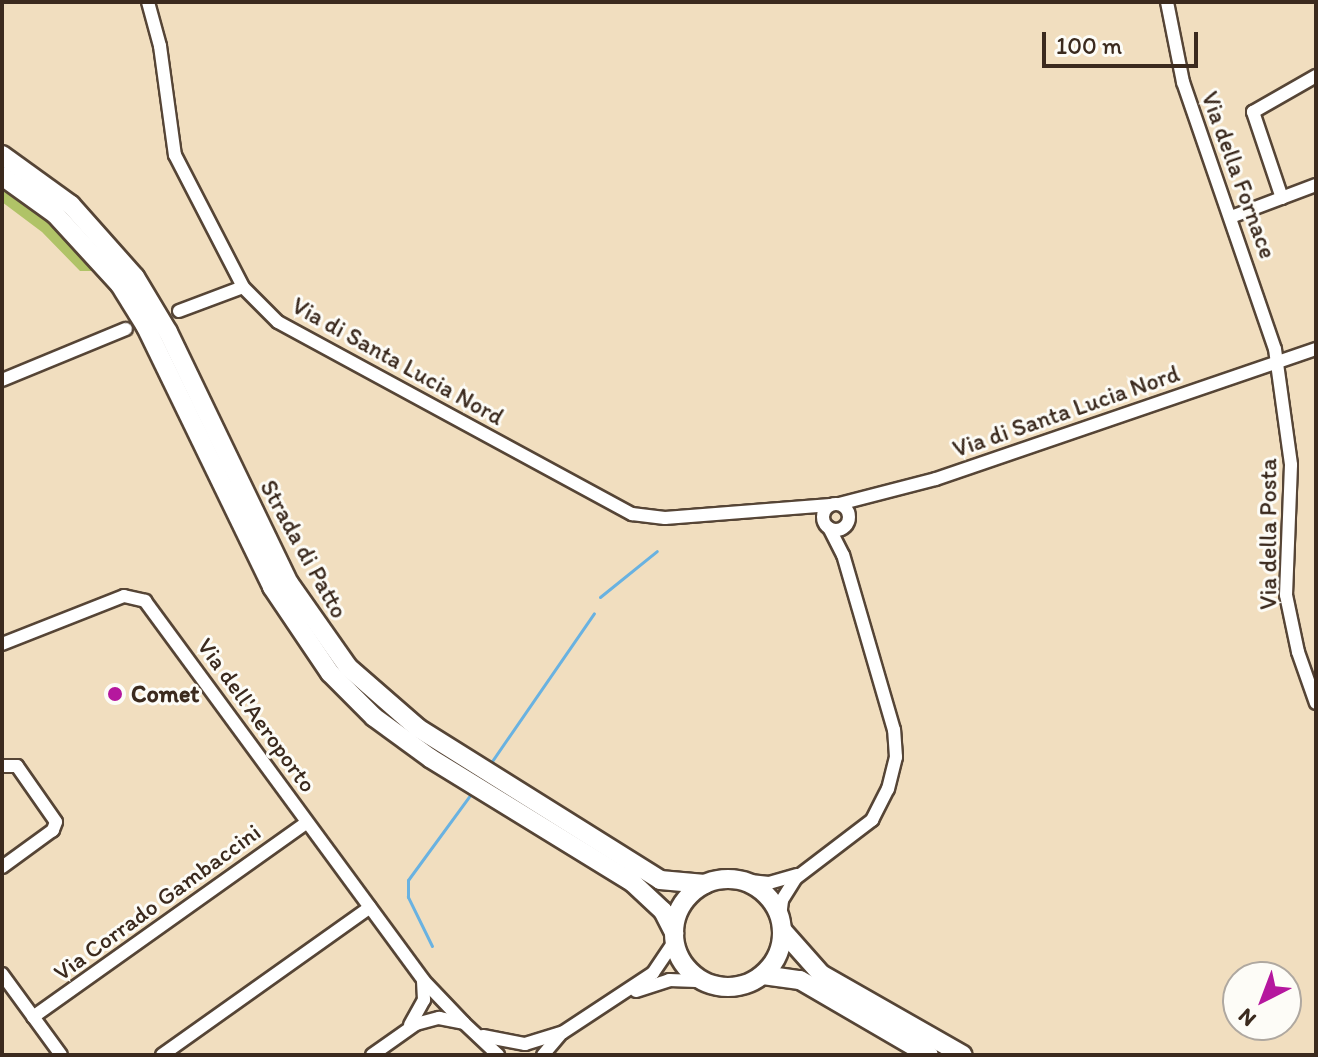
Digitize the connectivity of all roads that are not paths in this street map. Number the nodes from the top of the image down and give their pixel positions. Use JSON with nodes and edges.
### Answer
{"nodes":[{"id":1,"x":148,"y":2,"type":"edge"},
{"id":2,"x":1167,"y":2,"type":"edge"},
{"id":3,"x":1316,"y":76,"type":"edge"},
{"id":4,"x":2,"y":155,"type":"edge"},
{"id":5,"x":2,"y":176,"type":"edge"},
{"id":6,"x":1316,"y":185,"type":"edge"},
{"id":7,"x":1282,"y":198,"type":"junction"},
{"id":8,"x":1231,"y":217,"type":"junction"},
{"id":9,"x":243,"y":287,"type":"junction"},
{"id":10,"x":179,"y":311,"type":"dead end"},
{"id":11,"x":126,"y":329,"type":"dead end"},
{"id":12,"x":1316,"y":349,"type":"edge"},
{"id":13,"x":1276,"y":361,"type":"junction"},
{"id":14,"x":2,"y":380,"type":"edge"},
{"id":15,"x":868,"y":497,"type":"junction"},
{"id":16,"x":834,"y":504,"type":"junction"},
{"id":17,"x":847,"y":523,"type":"junction"},
{"id":18,"x":829,"y":528,"type":"junction"},
{"id":19,"x":843,"y":555,"type":"junction"},
{"id":20,"x":2,"y":644,"type":"edge"},
{"id":21,"x":1316,"y":703,"type":"edge"},
{"id":22,"x":2,"y":766,"type":"edge"},
{"id":23,"x":307,"y":822,"type":"junction"},
{"id":24,"x":2,"y":867,"type":"edge"},
{"id":25,"x":807,"y":870,"type":"junction"},
{"id":26,"x":741,"y":880,"type":"junction"},
{"id":27,"x":705,"y":884,"type":"junction"},
{"id":28,"x":370,"y":907,"type":"junction"},
{"id":29,"x":781,"y":924,"type":"junction"},
{"id":30,"x":674,"y":936,"type":"junction"},
{"id":31,"x":2,"y":974,"type":"edge"},
{"id":32,"x":763,"y":975,"type":"junction"},
{"id":33,"x":423,"y":980,"type":"junction"},
{"id":34,"x":703,"y":981,"type":"junction"},
{"id":35,"x":625,"y":994,"type":"junction"},
{"id":36,"x":33,"y":1017,"type":"junction"},
{"id":37,"x":464,"y":1023,"type":"junction"},
{"id":38,"x":405,"y":1031,"type":"junction"},
{"id":39,"x":562,"y":1033,"type":"junction"},
{"id":40,"x":483,"y":1036,"type":"junction"},
{"id":41,"x":61,"y":1055,"type":"edge"},
{"id":42,"x":162,"y":1055,"type":"edge"},
{"id":43,"x":372,"y":1055,"type":"edge"},
{"id":44,"x":498,"y":1055,"type":"edge"},
{"id":45,"x":543,"y":1055,"type":"edge"},
{"id":46,"x":929,"y":1055,"type":"edge"},
{"id":47,"x":963,"y":1055,"type":"edge"}],
"edges":[{"from":1,"to":9,"type":"street","name":"Via di Santa Lucia Nord"},
{"from":2,"to":8,"type":"street","name":"Via della Fornace"},
{"from":3,"to":7,"type":"street"},
{"from":4,"to":27,"type":"main road","name":"Strada di Patto"},
{"from":5,"to":30,"type":"main road","name":"Strada di Patto"},
{"from":6,"to":7,"type":"street"},
{"from":7,"to":8,"type":"street"},
{"from":8,"to":13,"type":"street","name":"Via della Fornace"},
{"from":9,"to":10,"type":"street"},
{"from":9,"to":16,"type":"street","name":"Via di Santa Lucia Nord"},
{"from":11,"to":14,"type":"street"},
{"from":12,"to":13,"type":"street","name":"Via di Santa Lucia Nord"},
{"from":13,"to":15,"type":"street","name":"Via di Santa Lucia Nord"},
{"from":13,"to":21,"type":"street","name":"Via della Posta"},
{"from":15,"to":16,"type":"street","name":"Via di Santa Lucia Nord"},
{"from":15,"to":17,"type":"street"},
{"from":16,"to":17,"type":"street"},
{"from":16,"to":18,"type":"street"},
{"from":17,"to":18,"type":"street"},
{"from":17,"to":19,"type":"street"},
{"from":18,"to":19,"type":"street"},
{"from":19,"to":25,"type":"street"},
{"from":20,"to":23,"type":"street","name":"Via dell'Aeroporto"},
{"from":22,"to":24,"type":"street"},
{"from":23,"to":28,"type":"street","name":"Via dell'Aeroporto"},
{"from":23,"to":36,"type":"street","name":"Via Corrado Gambaccini"},
{"from":25,"to":26,"type":"street"},
{"from":25,"to":29,"type":"street"},
{"from":26,"to":27,"type":"main road"},
{"from":26,"to":29,"type":"main road"},
{"from":27,"to":30,"type":"main road"},
{"from":28,"to":33,"type":"street","name":"Via dell'Aeroporto"},
{"from":28,"to":42,"type":"street"},
{"from":29,"to":32,"type":"main road"},
{"from":29,"to":47,"type":"main road"},
{"from":30,"to":34,"type":"main road"},
{"from":30,"to":35,"type":"street"},
{"from":31,"to":36,"type":"street"},
{"from":32,"to":34,"type":"main road"},
{"from":32,"to":46,"type":"main road"},
{"from":33,"to":37,"type":"street","name":"Via dell'Aeroporto"},
{"from":33,"to":38,"type":"street"},
{"from":34,"to":35,"type":"street"},
{"from":35,"to":39,"type":"street"},
{"from":36,"to":41,"type":"street"},
{"from":37,"to":38,"type":"street"},
{"from":37,"to":40,"type":"street","name":"Via dell'Aeroporto"},
{"from":38,"to":43,"type":"street"},
{"from":39,"to":40,"type":"street"},
{"from":39,"to":45,"type":"street"},
{"from":40,"to":44,"type":"street"}]}
